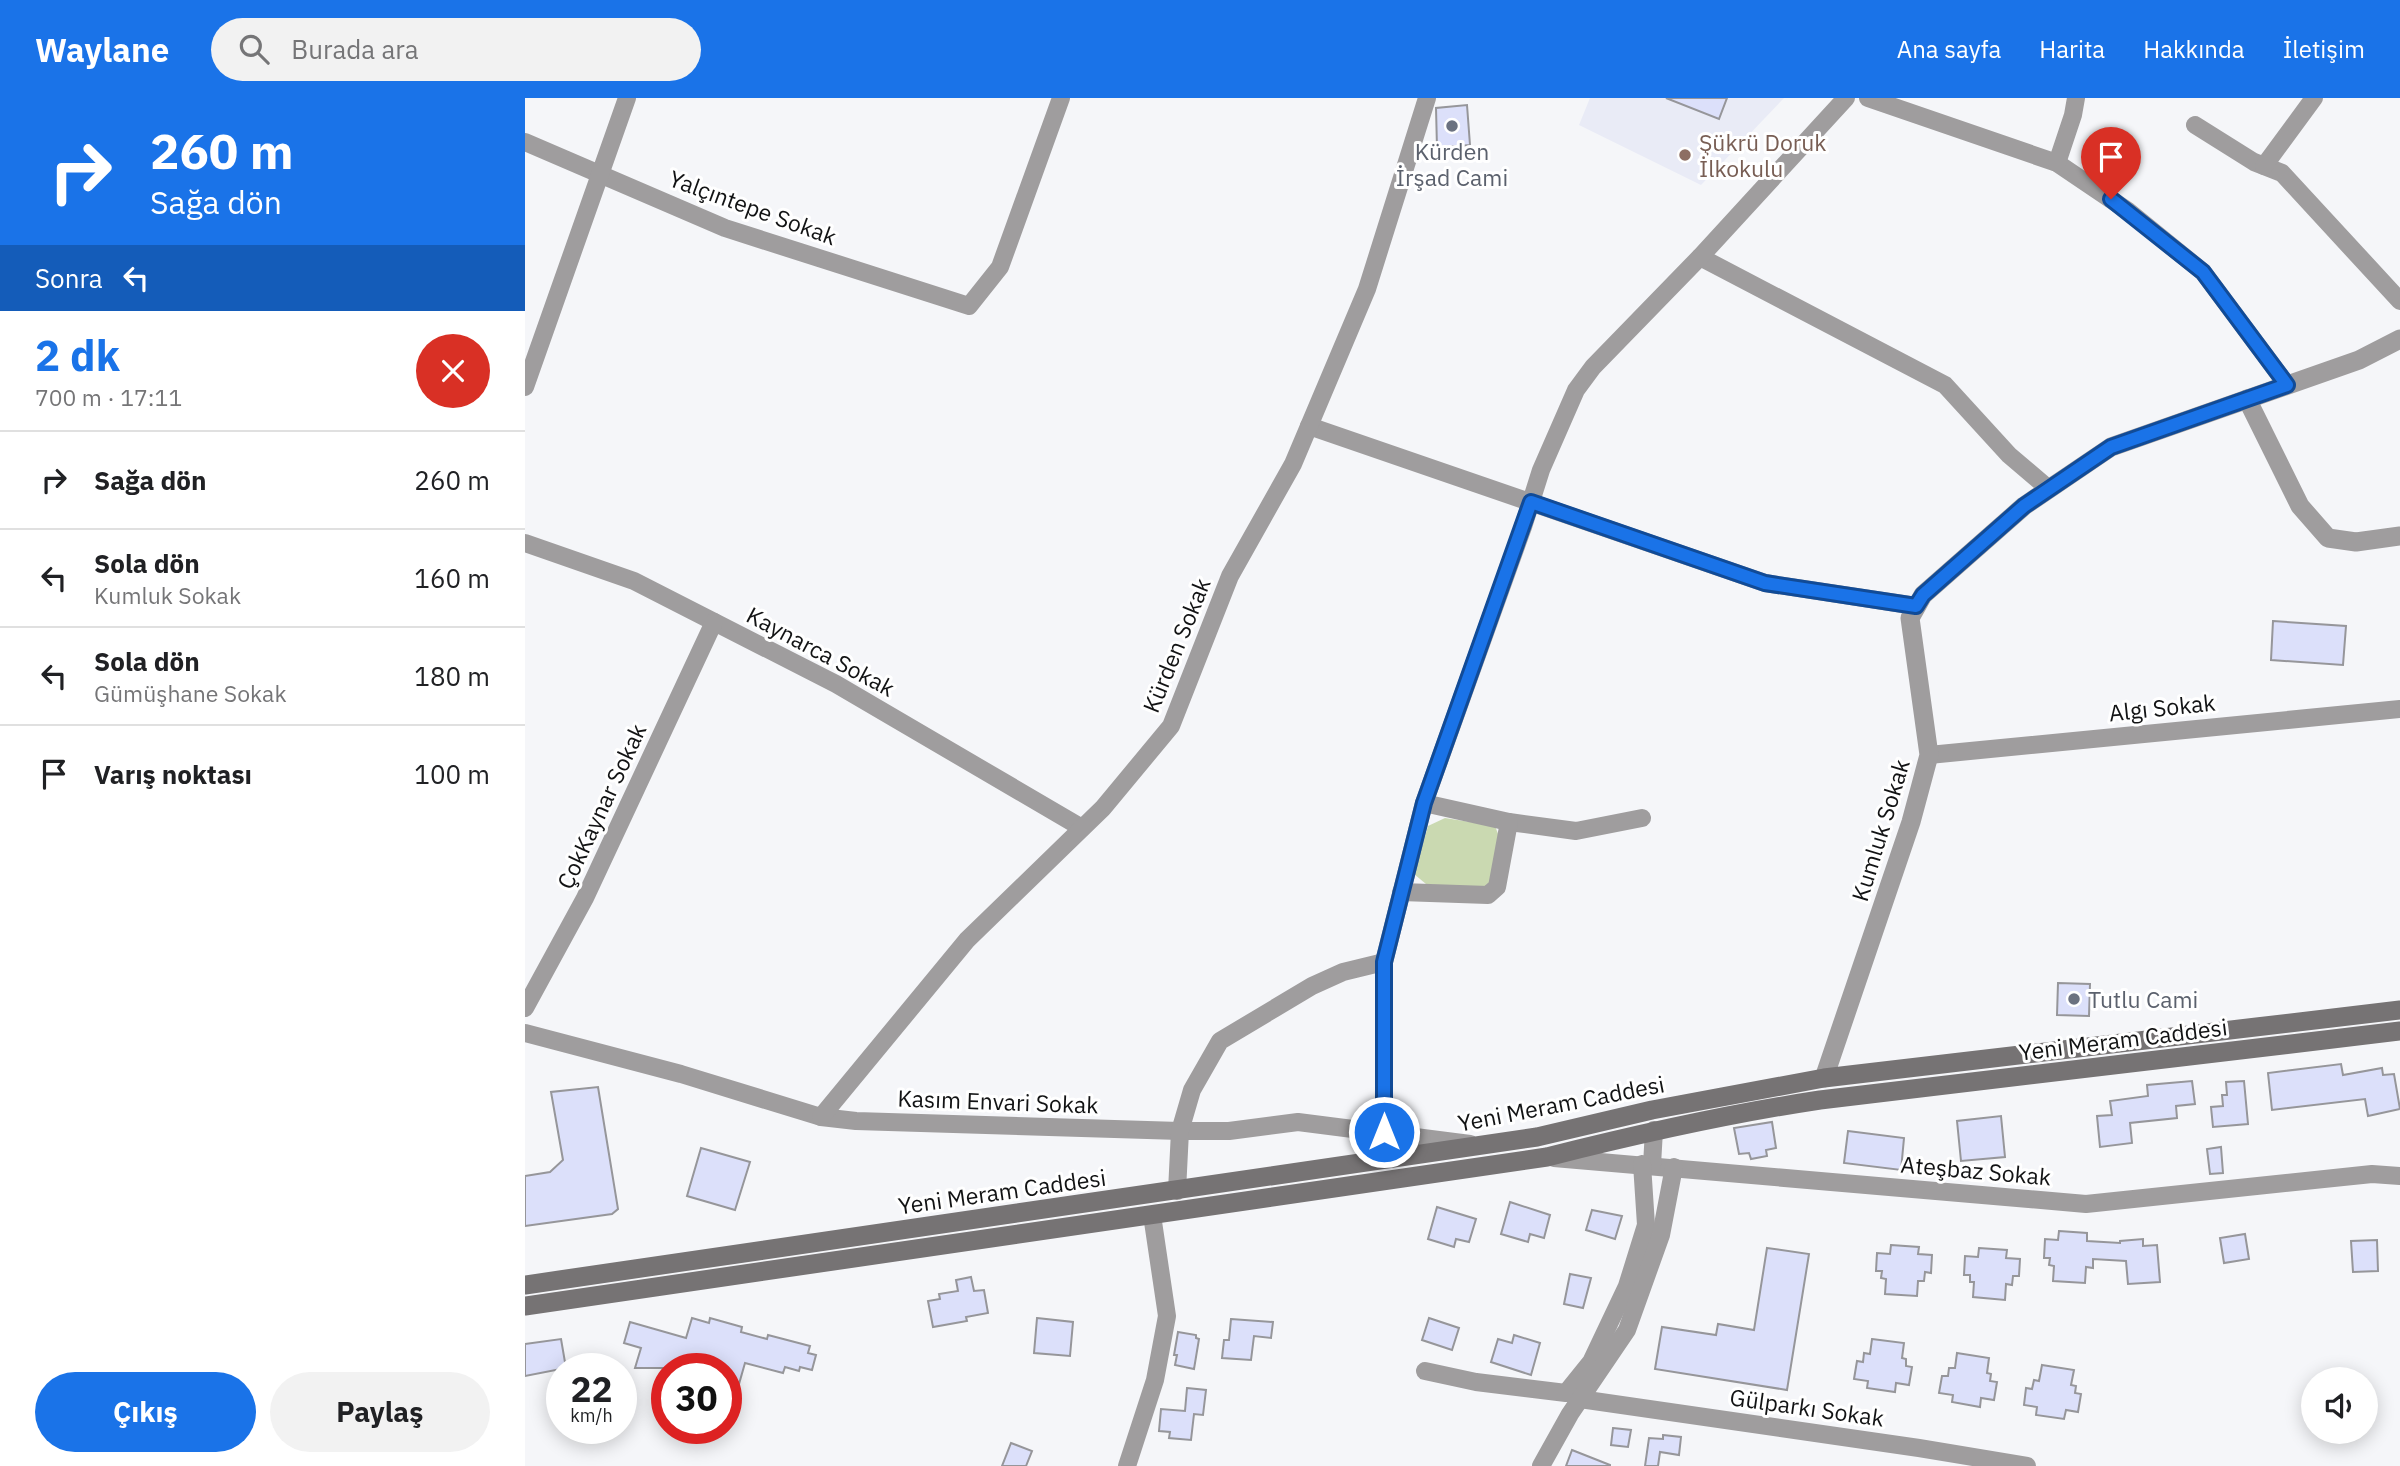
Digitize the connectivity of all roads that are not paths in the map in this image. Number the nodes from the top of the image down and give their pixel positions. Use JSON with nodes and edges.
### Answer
{"nodes":[{"id":1,"x":627,"y":98,"type":"edge"},
{"id":2,"x":1061,"y":98,"type":"edge"},
{"id":3,"x":1427,"y":98,"type":"edge"},
{"id":4,"x":1846,"y":98,"type":"edge"},
{"id":5,"x":1868,"y":98,"type":"edge"},
{"id":6,"x":2076,"y":98,"type":"edge"},
{"id":7,"x":2314,"y":98,"type":"edge"},
{"id":8,"x":2195,"y":125,"type":"dead end"},
{"id":9,"x":525,"y":142,"type":"edge"},
{"id":10,"x":2057,"y":163,"type":"junction"},
{"id":11,"x":2264,"y":166,"type":"junction"},
{"id":12,"x":599,"y":174,"type":"junction"},
{"id":13,"x":1700,"y":257,"type":"junction"},
{"id":14,"x":2400,"y":301,"type":"edge"},
{"id":15,"x":2400,"y":339,"type":"edge"},
{"id":16,"x":2287,"y":385,"type":"junction"},
{"id":17,"x":525,"y":387,"type":"edge"},
{"id":18,"x":2247,"y":399,"type":"junction"},
{"id":19,"x":1309,"y":426,"type":"junction"},
{"id":20,"x":2049,"y":489,"type":"junction"},
{"id":21,"x":1531,"y":502,"type":"junction"},
{"id":22,"x":2400,"y":536,"type":"edge"},
{"id":23,"x":525,"y":543,"type":"edge"},
{"id":24,"x":1916,"y":606,"type":"junction"},
{"id":25,"x":714,"y":622,"type":"junction"},
{"id":26,"x":2400,"y":709,"type":"edge"},
{"id":27,"x":1929,"y":755,"type":"junction"},
{"id":28,"x":1424,"y":803,"type":"junction"},
{"id":29,"x":1642,"y":818,"type":"dead end"},
{"id":30,"x":1509,"y":822,"type":"junction"},
{"id":31,"x":1082,"y":828,"type":"junction"},
{"id":32,"x":1401,"y":891,"type":"junction"},
{"id":33,"x":1384,"y":962,"type":"junction"},
{"id":34,"x":525,"y":1009,"type":"edge"},
{"id":35,"x":2400,"y":1010,"type":"edge"},
{"id":36,"x":2400,"y":1031,"type":"edge"},
{"id":37,"x":525,"y":1033,"type":"edge"},
{"id":38,"x":1824,"y":1077,"type":"junction"},
{"id":39,"x":821,"y":1117,"type":"junction"},
{"id":40,"x":1654,"y":1129,"type":"junction"},
{"id":41,"x":1180,"y":1132,"type":"junction"},
{"id":42,"x":1384,"y":1132,"type":"junction"},
{"id":43,"x":1480,"y":1145,"type":"junction"},
{"id":44,"x":1547,"y":1157,"type":"junction"},
{"id":45,"x":1647,"y":1165,"type":"junction"},
{"id":46,"x":1674,"y":1167,"type":"junction"},
{"id":47,"x":2400,"y":1176,"type":"edge"},
{"id":48,"x":1177,"y":1191,"type":"junction"},
{"id":49,"x":1152,"y":1215,"type":"junction"},
{"id":50,"x":525,"y":1285,"type":"edge"},
{"id":51,"x":525,"y":1306,"type":"edge"},
{"id":52,"x":1425,"y":1371,"type":"dead end"},
{"id":53,"x":1580,"y":1399,"type":"junction"},
{"id":54,"x":1127,"y":1466,"type":"edge"},
{"id":55,"x":1541,"y":1466,"type":"edge"},
{"id":56,"x":2027,"y":1466,"type":"edge"}],
"edges":[{"from":1,"to":12,"type":"street"},
{"from":2,"to":12,"type":"street","name":"Yalçıntepe Sokak"},
{"from":3,"to":19,"type":"street","name":"Kürden Sokak"},
{"from":4,"to":13,"type":"street"},
{"from":5,"to":10,"type":"street"},
{"from":6,"to":10,"type":"street"},
{"from":7,"to":11,"type":"street"},
{"from":8,"to":11,"type":"street"},
{"from":9,"to":12,"type":"street","name":"Yalçıntepe Sokak"},
{"from":10,"to":16,"type":"street"},
{"from":11,"to":14,"type":"street"},
{"from":12,"to":17,"type":"street"},
{"from":13,"to":20,"type":"street"},
{"from":13,"to":21,"type":"street"},
{"from":15,"to":16,"type":"street"},
{"from":16,"to":18,"type":"street"},
{"from":18,"to":20,"type":"street"},
{"from":18,"to":22,"type":"street"},
{"from":19,"to":21,"type":"street"},
{"from":19,"to":31,"type":"street","name":"Kürden Sokak"},
{"from":20,"to":24,"type":"street"},
{"from":21,"to":24,"type":"street"},
{"from":21,"to":28,"type":"street"},
{"from":23,"to":25,"type":"street","name":"Kaynarca Sokak"},
{"from":24,"to":27,"type":"street","name":"Kumluk Sokak"},
{"from":25,"to":31,"type":"street","name":"Kaynarca Sokak"},
{"from":25,"to":34,"type":"street","name":"ÇokKaynar Sokak"},
{"from":26,"to":27,"type":"street","name":"Algı Sokak"},
{"from":27,"to":38,"type":"street","name":"Kumluk Sokak"},
{"from":28,"to":30,"type":"street"},
{"from":28,"to":32,"type":"street"},
{"from":29,"to":30,"type":"street"},
{"from":30,"to":32,"type":"street"},
{"from":31,"to":39,"type":"street","name":"Kürden Sokak"},
{"from":32,"to":33,"type":"street"},
{"from":33,"to":41,"type":"street"},
{"from":33,"to":42,"type":"street"},
{"from":35,"to":38,"type":"main road","name":"Yeni Meram Caddesi"},
{"from":36,"to":40,"type":"main road","name":"Yeni Meram Caddesi"},
{"from":37,"to":39,"type":"street","name":"Kasım Envari Sokak"},
{"from":38,"to":43,"type":"main road","name":"Yeni Meram Caddesi"},
{"from":39,"to":41,"type":"street","name":"Kasım Envari Sokak"},
{"from":40,"to":44,"type":"main road","name":"Yeni Meram Caddesi"},
{"from":40,"to":45,"type":"street"},
{"from":41,"to":42,"type":"street","name":"Kasım Envari Sokak"},
{"from":41,"to":48,"type":"street"},
{"from":42,"to":43,"type":"street","name":"Kasım Envari Sokak"},
{"from":43,"to":48,"type":"main road","name":"Yeni Meram Caddesi"},
{"from":44,"to":45,"type":"street","name":"Ateşbaz Sokak"},
{"from":44,"to":49,"type":"main road","name":"Yeni Meram Caddesi"},
{"from":45,"to":46,"type":"street","name":"Ateşbaz Sokak"},
{"from":45,"to":52,"type":"street"},
{"from":46,"to":47,"type":"street","name":"Ateşbaz Sokak"},
{"from":46,"to":53,"type":"street"},
{"from":48,"to":50,"type":"main road","name":"Yeni Meram Caddesi"},
{"from":49,"to":51,"type":"main road","name":"Yeni Meram Caddesi"},
{"from":49,"to":54,"type":"street"},
{"from":53,"to":55,"type":"street"},
{"from":53,"to":56,"type":"street","name":"Gülparkı Sokak"}]}
